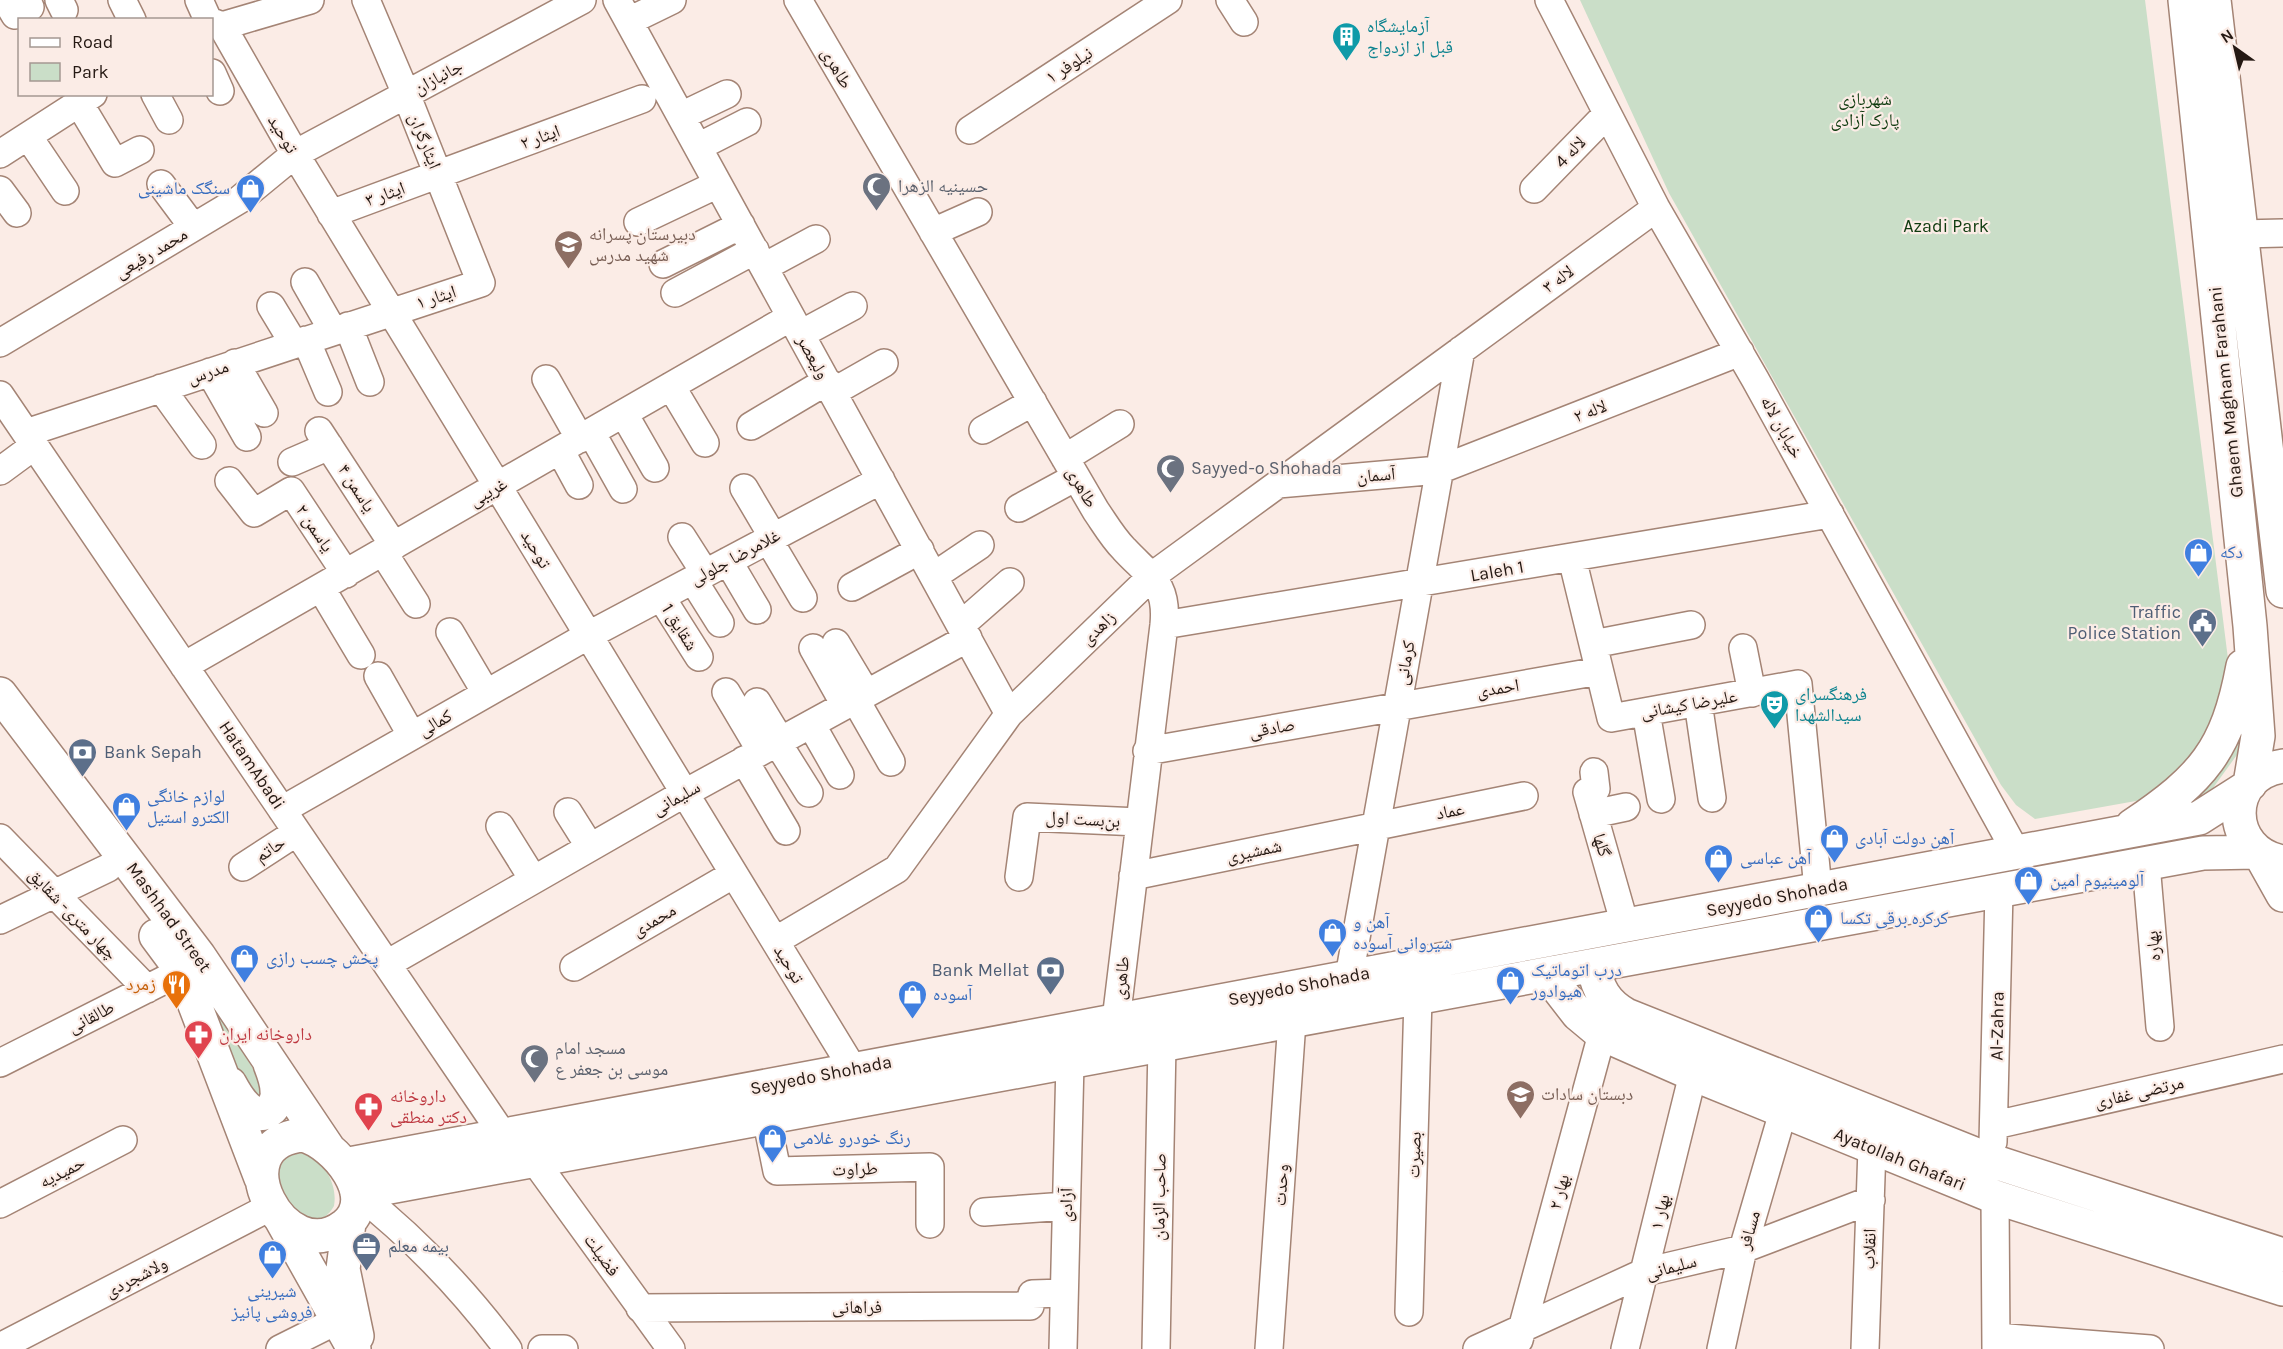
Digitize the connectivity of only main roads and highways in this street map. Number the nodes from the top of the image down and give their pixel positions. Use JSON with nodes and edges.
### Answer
{"nodes":[{"id":1,"x":2185,"y":0,"type":"edge"},
{"id":2,"x":2214,"y":0,"type":"edge"},
{"id":3,"x":2283,"y":591,"type":"edge"},
{"id":4,"x":2250,"y":626,"type":"junction"},
{"id":5,"x":0,"y":694,"type":"edge"},
{"id":6,"x":0,"y":728,"type":"edge"},
{"id":7,"x":2283,"y":766,"type":"edge"},
{"id":8,"x":2248,"y":786,"type":"junction"},
{"id":9,"x":2199,"y":818,"type":"junction"},
{"id":10,"x":2121,"y":833,"type":"junction"},
{"id":11,"x":2203,"y":853,"type":"junction"},
{"id":12,"x":2267,"y":856,"type":"edge"},
{"id":13,"x":2283,"y":895,"type":"edge"},
{"id":14,"x":1420,"y":964,"type":"junction"},
{"id":15,"x":1593,"y":966,"type":"junction"},
{"id":16,"x":1547,"y":974,"type":"junction"},
{"id":17,"x":1418,"y":998,"type":"junction"},
{"id":18,"x":1698,"y":1060,"type":"junction"},
{"id":19,"x":217,"y":1061,"type":"junction"},
{"id":20,"x":270,"y":1064,"type":"junction"},
{"id":21,"x":431,"y":1164,"type":"junction"},
{"id":22,"x":345,"y":1182,"type":"junction"},
{"id":23,"x":271,"y":1201,"type":"junction"},
{"id":24,"x":2283,"y":1255,"type":"edge"},
{"id":25,"x":2283,"y":1289,"type":"edge"},
{"id":26,"x":354,"y":1349,"type":"edge"},
{"id":27,"x":360,"y":1349,"type":"edge"}],
"edges":[{"from":1,"to":4,"type":"main road","name":"Ghaem Magham Farahani"},
{"from":2,"to":3,"type":"main road","name":"Ghaem Magham Farahani"},
{"from":4,"to":8,"type":"main road","name":"Ghaem Magham Farahani"},
{"from":4,"to":10,"type":"main road"},
{"from":5,"to":20,"type":"main road","name":"Mashhad Street"},
{"from":6,"to":19,"type":"main road","name":"Mashhad Street"},
{"from":7,"to":8,"type":"main road","name":"Seyyedo Shohada"},
{"from":8,"to":9,"type":"main road","name":"Seyyedo Shohada"},
{"from":8,"to":12,"type":"main road","name":"Ghaem Magham Farahani"},
{"from":9,"to":10,"type":"main road","name":"Seyyedo Shohada"},
{"from":9,"to":11,"type":"main road"},
{"from":10,"to":14,"type":"main road","name":"Seyyedo Shohada"},
{"from":11,"to":12,"type":"main road","name":"Seyyedo Shohada"},
{"from":11,"to":15,"type":"main road","name":"Seyyedo Shohada"},
{"from":12,"to":13,"type":"main road"},
{"from":14,"to":17,"type":"main road"},
{"from":14,"to":21,"type":"main road","name":"Seyyedo Shohada"},
{"from":15,"to":16,"type":"main road","name":"Seyyedo Shohada"},
{"from":15,"to":18,"type":"main road","name":"Ayatollah Ghafari"},
{"from":16,"to":17,"type":"main road","name":"Seyyedo Shohada"},
{"from":16,"to":18,"type":"main road","name":"Ayatollah Ghafari"},
{"from":17,"to":21,"type":"main road","name":"Seyyedo Shohada"},
{"from":18,"to":24,"type":"main road","name":"Ayatollah Ghafari"},
{"from":18,"to":25,"type":"main road","name":"Ayatollah Ghafari"},
{"from":19,"to":20,"type":"main road"},
{"from":19,"to":23,"type":"main road","name":"Mashhad Street"},
{"from":20,"to":22,"type":"main road","name":"Mashhad Street"},
{"from":21,"to":22,"type":"main road","name":"Seyyedo Shohada"},
{"from":22,"to":23,"type":"main road"},
{"from":22,"to":23,"type":"main road"},
{"from":22,"to":27,"type":"main road"},
{"from":23,"to":26,"type":"main road","name":"Mashhad Street"}]}
